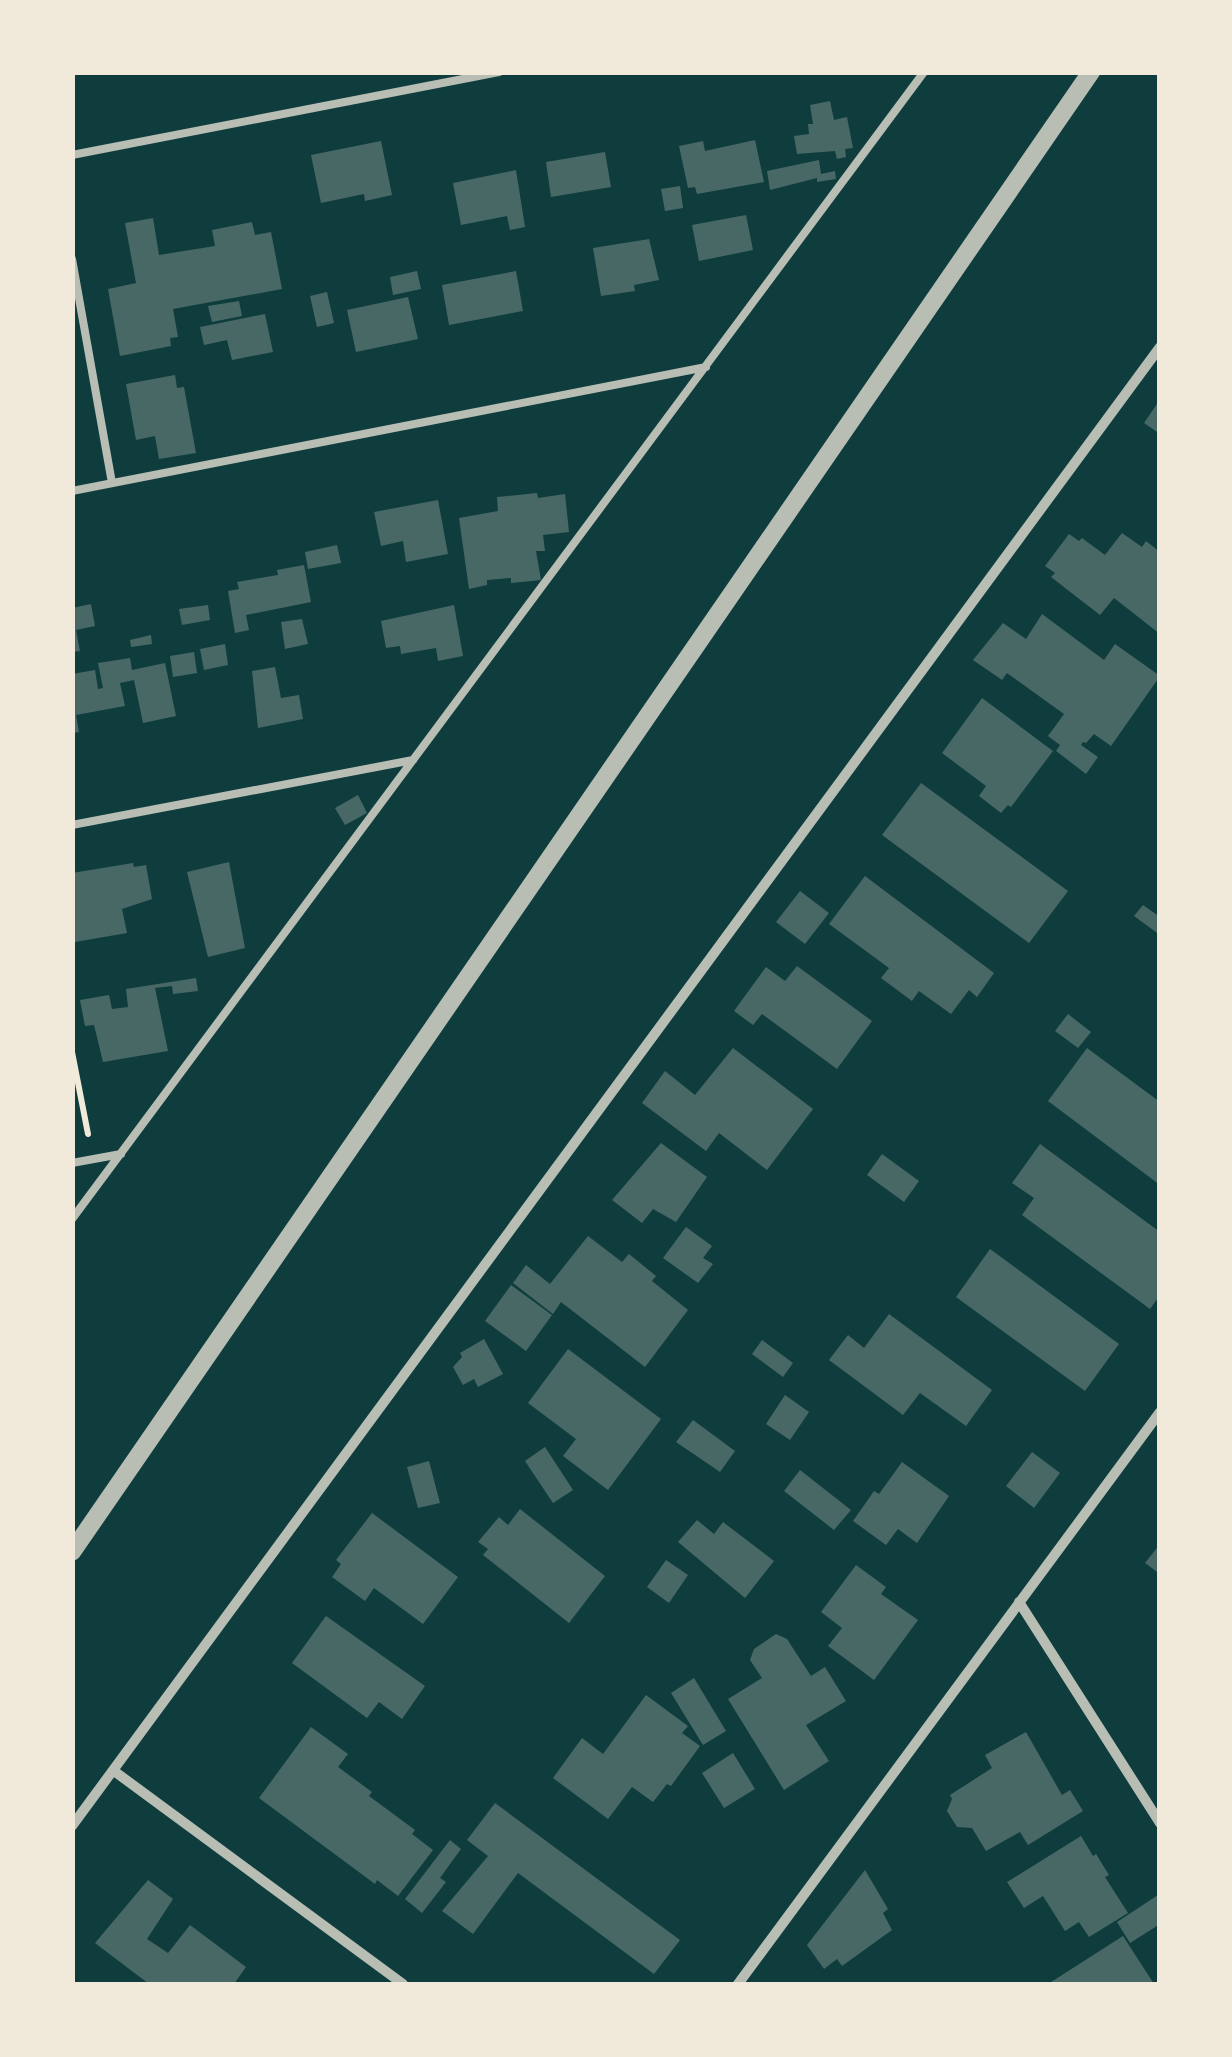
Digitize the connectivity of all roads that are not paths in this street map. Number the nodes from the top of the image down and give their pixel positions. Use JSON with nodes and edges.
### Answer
{"nodes":[{"id":1,"x":498,"y":72,"type":"edge"},
{"id":2,"x":924,"y":72,"type":"edge"},
{"id":3,"x":1091,"y":72,"type":"edge"},
{"id":4,"x":72,"y":156,"type":"edge"},
{"id":5,"x":72,"y":258,"type":"edge"},
{"id":6,"x":1160,"y":346,"type":"edge"},
{"id":7,"x":706,"y":367,"type":"junction"},
{"id":8,"x":112,"y":483,"type":"junction"},
{"id":9,"x":72,"y":491,"type":"edge"},
{"id":10,"x":414,"y":760,"type":"junction"},
{"id":11,"x":72,"y":825,"type":"edge"},
{"id":12,"x":121,"y":1154,"type":"junction"},
{"id":13,"x":72,"y":1163,"type":"edge"},
{"id":14,"x":72,"y":1219,"type":"edge"},
{"id":15,"x":1160,"y":1412,"type":"edge"},
{"id":16,"x":72,"y":1552,"type":"edge"},
{"id":17,"x":1019,"y":1602,"type":"junction"},
{"id":18,"x":114,"y":1771,"type":"junction"},
{"id":19,"x":1160,"y":1823,"type":"edge"},
{"id":20,"x":72,"y":1826,"type":"edge"},
{"id":21,"x":403,"y":1984,"type":"edge"},
{"id":22,"x":738,"y":1984,"type":"edge"}],
"edges":[{"from":1,"to":4,"type":"lane"},
{"from":2,"to":7,"type":"lane"},
{"from":3,"to":16,"type":"street"},
{"from":5,"to":8,"type":"lane"},
{"from":6,"to":18,"type":"street"},
{"from":7,"to":8,"type":"lane"},
{"from":7,"to":10,"type":"lane"},
{"from":8,"to":9,"type":"lane"},
{"from":10,"to":11,"type":"lane"},
{"from":10,"to":12,"type":"lane"},
{"from":12,"to":13,"type":"lane"},
{"from":12,"to":14,"type":"lane"},
{"from":15,"to":17,"type":"street"},
{"from":17,"to":19,"type":"street"},
{"from":17,"to":22,"type":"street"},
{"from":18,"to":20,"type":"street"},
{"from":18,"to":21,"type":"street"}]}
